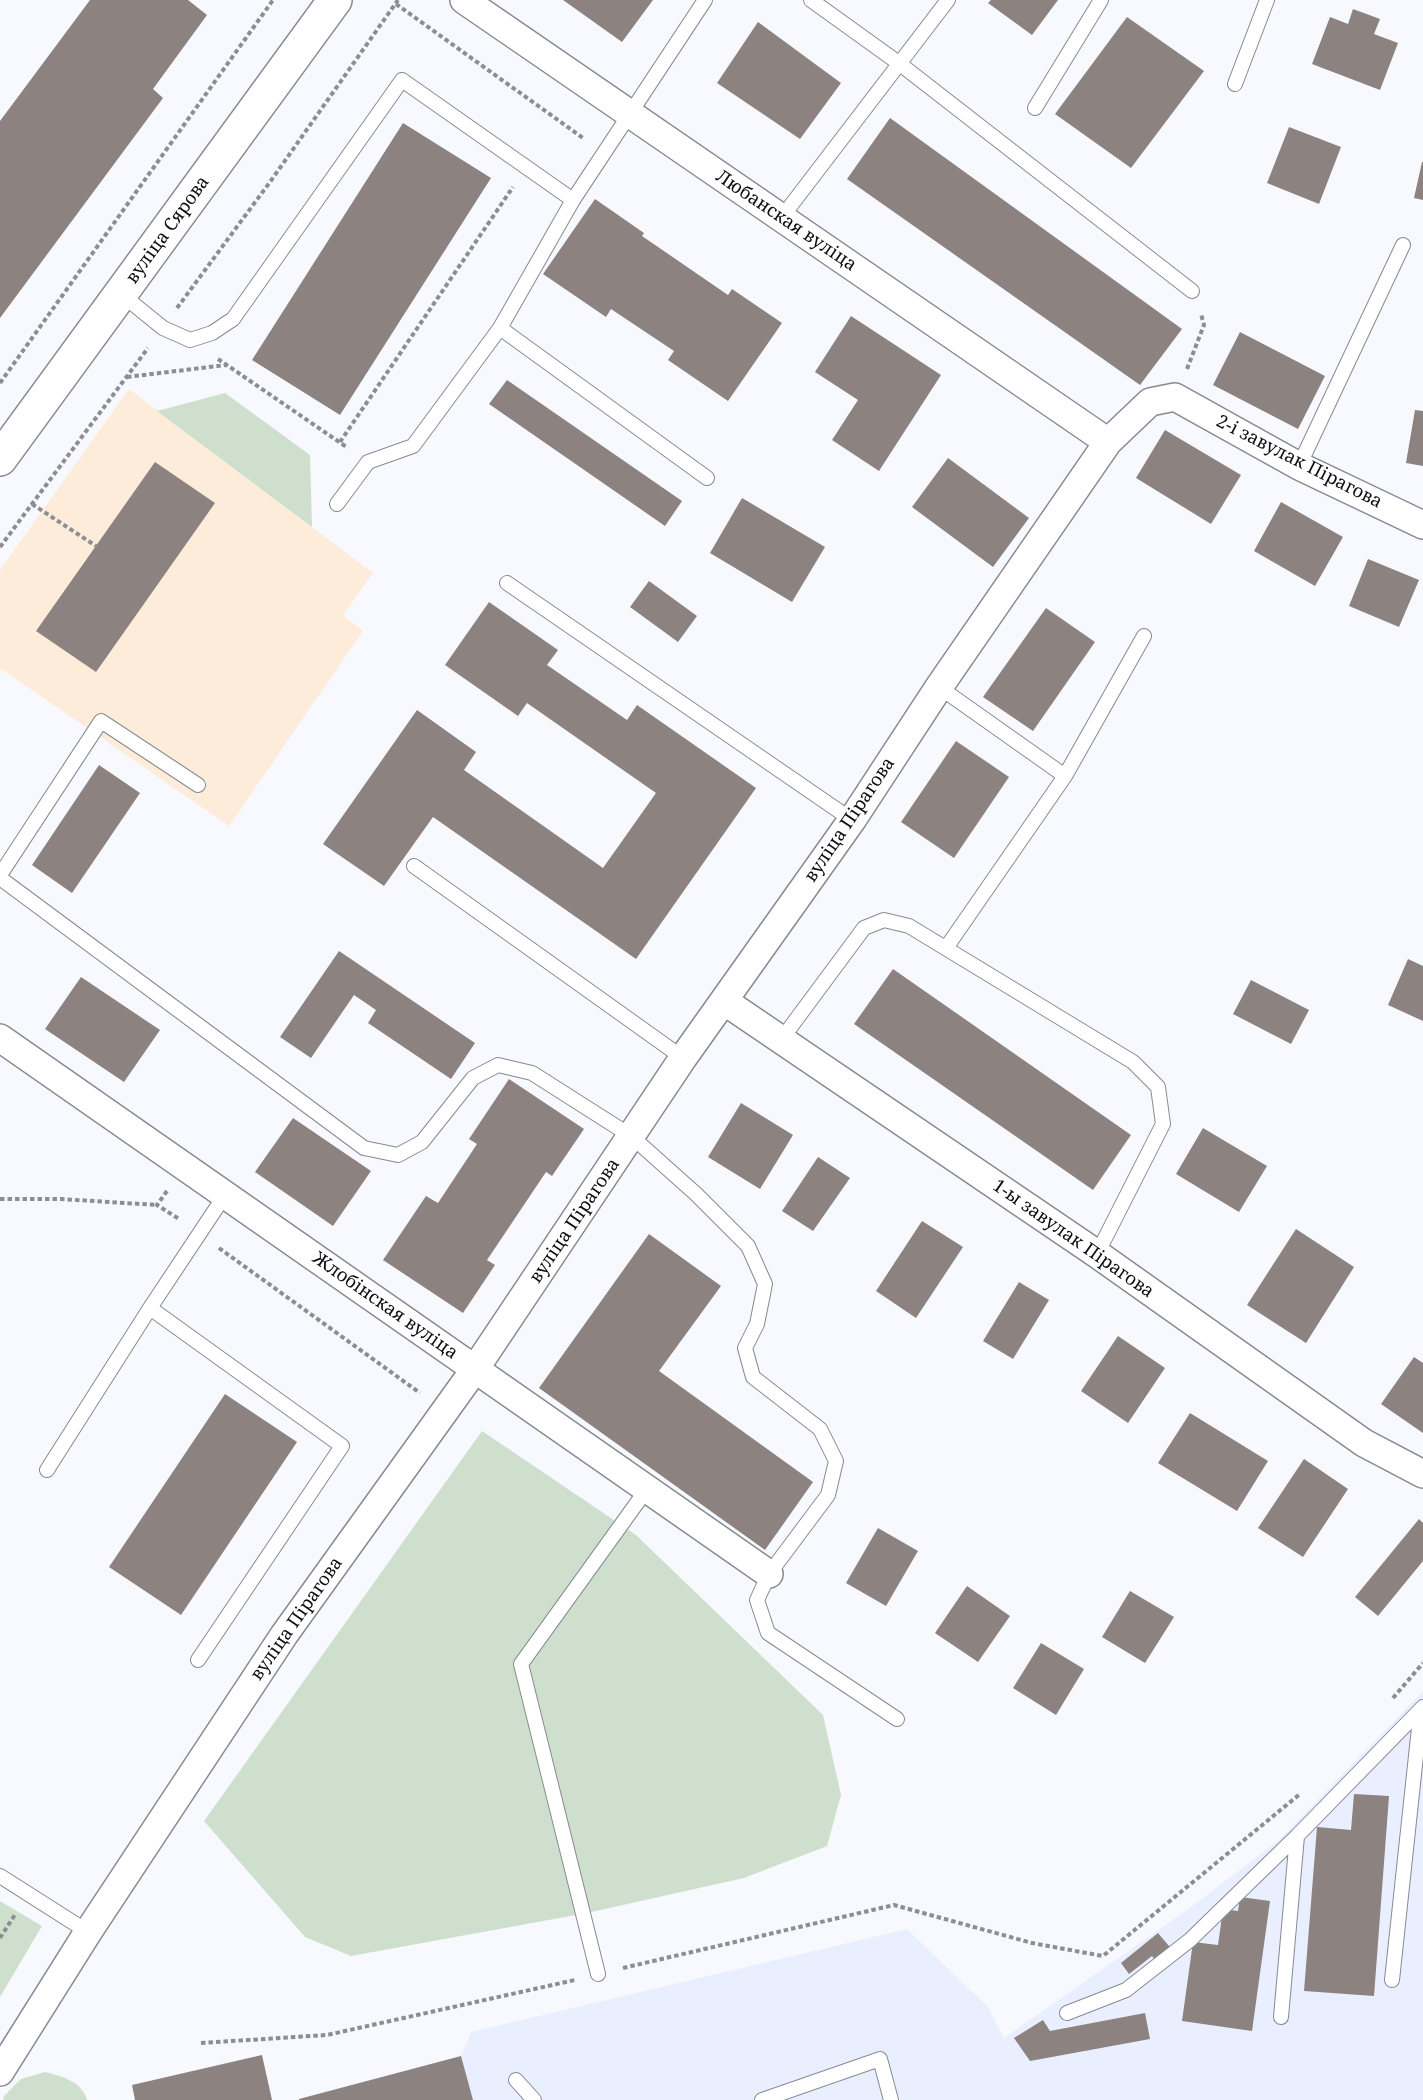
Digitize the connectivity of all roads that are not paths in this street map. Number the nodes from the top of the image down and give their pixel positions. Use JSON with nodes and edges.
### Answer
{"nodes":[{"id":1,"x":335,"y":0,"type":"edge"},
{"id":2,"x":464,"y":0,"type":"edge"},
{"id":3,"x":705,"y":0,"type":"edge"},
{"id":4,"x":811,"y":0,"type":"edge"},
{"id":5,"x":948,"y":0,"type":"edge"},
{"id":6,"x":1101,"y":0,"type":"edge"},
{"id":7,"x":1267,"y":0,"type":"edge"},
{"id":8,"x":900,"y":64,"type":"junction"},
{"id":9,"x":1234,"y":84,"type":"dead end"},
{"id":10,"x":1035,"y":108,"type":"dead end"},
{"id":11,"x":628,"y":114,"type":"junction"},
{"id":12,"x":573,"y":200,"type":"junction"},
{"id":13,"x":782,"y":217,"type":"junction"},
{"id":14,"x":1403,"y":245,"type":"dead end"},
{"id":15,"x":1192,"y":291,"type":"road end"},
{"id":16,"x":121,"y":294,"type":"junction"},
{"id":17,"x":500,"y":328,"type":"junction"},
{"id":18,"x":1175,"y":397,"type":"joint"},
{"id":19,"x":1108,"y":442,"type":"junction"},
{"id":20,"x":0,"y":459,"type":"edge"},
{"id":21,"x":1299,"y":466,"type":"junction"},
{"id":22,"x":707,"y":478,"type":"dead end"},
{"id":23,"x":337,"y":504,"type":"dead end"},
{"id":24,"x":1423,"y":525,"type":"edge"},
{"id":25,"x":507,"y":583,"type":"dead end"},
{"id":26,"x":1144,"y":636,"type":"dead end"},
{"id":27,"x":939,"y":687,"type":"junction"},
{"id":28,"x":1065,"y":776,"type":"junction"},
{"id":29,"x":198,"y":785,"type":"dead end"},
{"id":30,"x":852,"y":820,"type":"junction"},
{"id":31,"x":414,"y":866,"type":"dead end"},
{"id":32,"x":0,"y":877,"type":"edge"},
{"id":33,"x":946,"y":948,"type":"junction"},
{"id":34,"x":724,"y":1001,"type":"junction"},
{"id":35,"x":0,"y":1038,"type":"edge"},
{"id":36,"x":781,"y":1040,"type":"junction"},
{"id":37,"x":683,"y":1058,"type":"junction"},
{"id":38,"x":632,"y":1136,"type":"junction"},
{"id":39,"x":225,"y":1195,"type":"junction"},
{"id":40,"x":1097,"y":1254,"type":"junction"},
{"id":41,"x":150,"y":1308,"type":"junction"},
{"id":42,"x":476,"y":1369,"type":"junction"},
{"id":43,"x":47,"y":1470,"type":"dead end"},
{"id":44,"x":1423,"y":1474,"type":"edge"},
{"id":45,"x":647,"y":1489,"type":"junction"},
{"id":46,"x":769,"y":1574,"type":"junction"},
{"id":47,"x":198,"y":1660,"type":"dead end"},
{"id":48,"x":1422,"y":1708,"type":"edge"},
{"id":49,"x":897,"y":1719,"type":"dead end"},
{"id":50,"x":1297,"y":1836,"type":"junction"},
{"id":51,"x":0,"y":1876,"type":"edge"},
{"id":52,"x":88,"y":1932,"type":"junction"},
{"id":53,"x":598,"y":1974,"type":"road end"},
{"id":54,"x":1392,"y":1980,"type":"dead end"},
{"id":55,"x":1067,"y":2013,"type":"dead end"},
{"id":56,"x":1281,"y":2017,"type":"dead end"},
{"id":57,"x":0,"y":2072,"type":"edge"},
{"id":58,"x":516,"y":2080,"type":"dead end"},
{"id":59,"x":534,"y":2100,"type":"edge"},
{"id":60,"x":762,"y":2100,"type":"edge"},
{"id":61,"x":891,"y":2100,"type":"edge"}],
"edges":[{"from":1,"to":16,"type":"street","name":"вуліца Сярова"},
{"from":2,"to":11,"type":"street","name":"Любанская вуліца"},
{"from":3,"to":11,"type":"lane"},
{"from":4,"to":8,"type":"lane"},
{"from":5,"to":8,"type":"lane"},
{"from":6,"to":10,"type":"lane"},
{"from":7,"to":9,"type":"lane"},
{"from":8,"to":13,"type":"lane"},
{"from":8,"to":15,"type":"lane"},
{"from":11,"to":12,"type":"lane"},
{"from":11,"to":13,"type":"street","name":"Любанская вуліца"},
{"from":12,"to":16,"type":"lane"},
{"from":12,"to":17,"type":"lane"},
{"from":13,"to":19,"type":"street","name":"Любанская вуліца"},
{"from":14,"to":21,"type":"lane"},
{"from":16,"to":20,"type":"street","name":"вуліца Сярова"},
{"from":17,"to":22,"type":"lane"},
{"from":17,"to":23,"type":"lane"},
{"from":18,"to":19,"type":"street","name":"вуліца Пірагова"},
{"from":18,"to":21,"type":"street","name":"2-і завулак Пірагова"},
{"from":19,"to":27,"type":"street","name":"вуліца Пірагова"},
{"from":21,"to":24,"type":"street","name":"2-і завулак Пірагова"},
{"from":25,"to":30,"type":"lane"},
{"from":26,"to":28,"type":"lane"},
{"from":27,"to":28,"type":"lane"},
{"from":27,"to":30,"type":"street","name":"вуліца Пірагова"},
{"from":28,"to":33,"type":"lane"},
{"from":29,"to":32,"type":"lane"},
{"from":30,"to":34,"type":"street","name":"вуліца Пірагова"},
{"from":31,"to":37,"type":"lane"},
{"from":32,"to":38,"type":"lane"},
{"from":33,"to":36,"type":"lane"},
{"from":33,"to":40,"type":"lane"},
{"from":34,"to":36,"type":"street","name":"1-ы завулак Пірагова"},
{"from":34,"to":37,"type":"street","name":"вуліца Пірагова"},
{"from":35,"to":39,"type":"street","name":"Жлобінская вуліца"},
{"from":36,"to":40,"type":"street","name":"1-ы завулак Пірагова"},
{"from":37,"to":38,"type":"street","name":"вуліца Пірагова"},
{"from":38,"to":42,"type":"street","name":"вуліца Пірагова"},
{"from":38,"to":46,"type":"lane"},
{"from":39,"to":41,"type":"lane"},
{"from":39,"to":42,"type":"street","name":"Жлобінская вуліца"},
{"from":40,"to":44,"type":"street","name":"1-ы завулак Пірагова"},
{"from":41,"to":43,"type":"lane"},
{"from":41,"to":47,"type":"lane"},
{"from":42,"to":45,"type":"street","name":"Жлобінская вуліца"},
{"from":42,"to":52,"type":"street","name":"вуліца Пірагова"},
{"from":45,"to":46,"type":"street","name":"Жлобінская вуліца"},
{"from":45,"to":53,"type":"lane"},
{"from":46,"to":49,"type":"lane"},
{"from":48,"to":50,"type":"lane"},
{"from":48,"to":54,"type":"lane"},
{"from":50,"to":55,"type":"lane"},
{"from":50,"to":56,"type":"lane"},
{"from":51,"to":52,"type":"lane"},
{"from":52,"to":57,"type":"street","name":"вуліца Пірагова"},
{"from":58,"to":59,"type":"lane"},
{"from":60,"to":61,"type":"lane"}]}
